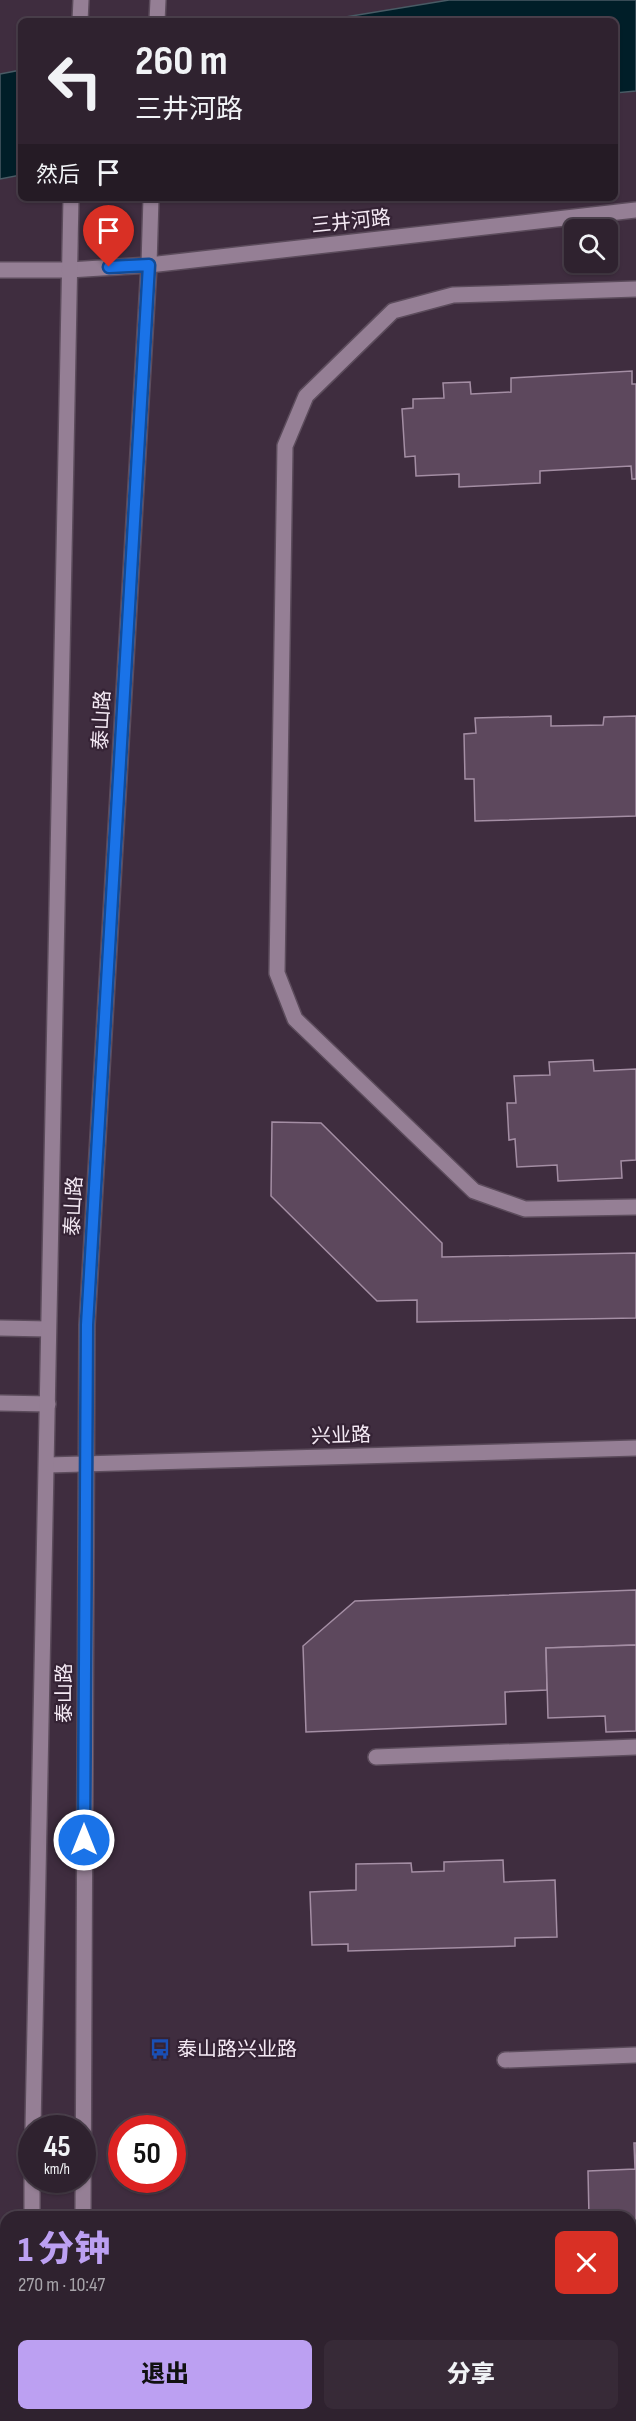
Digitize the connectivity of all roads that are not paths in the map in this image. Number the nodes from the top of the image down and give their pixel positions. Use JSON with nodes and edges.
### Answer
{"nodes":[{"id":1,"x":81,"y":0,"type":"edge"},
{"id":2,"x":158,"y":0,"type":"edge"},
{"id":3,"x":80,"y":18,"type":"edge"},
{"id":4,"x":158,"y":18,"type":"edge"},
{"id":5,"x":71,"y":201,"type":"edge"},
{"id":6,"x":150,"y":201,"type":"edge"},
{"id":7,"x":636,"y":210,"type":"edge"},
{"id":8,"x":149,"y":265,"type":"junction"},
{"id":9,"x":0,"y":270,"type":"edge"},
{"id":10,"x":69,"y":270,"type":"junction"},
{"id":11,"x":636,"y":289,"type":"edge"},
{"id":12,"x":636,"y":1207,"type":"edge"},
{"id":13,"x":0,"y":1328,"type":"edge"},
{"id":14,"x":48,"y":1329,"type":"junction"},
{"id":15,"x":0,"y":1403,"type":"edge"},
{"id":16,"x":48,"y":1404,"type":"junction"},
{"id":17,"x":636,"y":1448,"type":"edge"},
{"id":18,"x":86,"y":1463,"type":"junction"},
{"id":19,"x":48,"y":1465,"type":"junction"},
{"id":20,"x":636,"y":1747,"type":"edge"},
{"id":21,"x":376,"y":1757,"type":"dead end"},
{"id":22,"x":636,"y":2055,"type":"edge"},
{"id":23,"x":505,"y":2060,"type":"dead end"},
{"id":24,"x":33,"y":2115,"type":"edge"},
{"id":25,"x":32,"y":2193,"type":"edge"},
{"id":26,"x":32,"y":2211,"type":"edge"},
{"id":27,"x":83,"y":2211,"type":"edge"}],
"edges":[{"from":1,"to":3,"type":"main road"},
{"from":2,"to":4,"type":"main road"},
{"from":5,"to":10,"type":"main road","name":"泰山路"},
{"from":6,"to":8,"type":"main road","name":"泰山路"},
{"from":7,"to":8,"type":"main road","name":"三井河路"},
{"from":8,"to":10,"type":"main road","name":"三井河路"},
{"from":8,"to":18,"type":"main road","name":"泰山路"},
{"from":9,"to":10,"type":"main road","name":"三井河路"},
{"from":10,"to":14,"type":"main road","name":"泰山路"},
{"from":11,"to":12,"type":"main road"},
{"from":13,"to":14,"type":"main road"},
{"from":14,"to":16,"type":"main road","name":"泰山路"},
{"from":15,"to":16,"type":"main road"},
{"from":16,"to":19,"type":"main road","name":"泰山路"},
{"from":17,"to":18,"type":"main road","name":"兴业路"},
{"from":18,"to":19,"type":"main road","name":"兴业路"},
{"from":18,"to":27,"type":"main road","name":"泰山路"},
{"from":19,"to":24,"type":"main road","name":"泰山路"},
{"from":20,"to":21,"type":"main road"},
{"from":22,"to":23,"type":"main road"},
{"from":25,"to":26,"type":"main road"}]}
